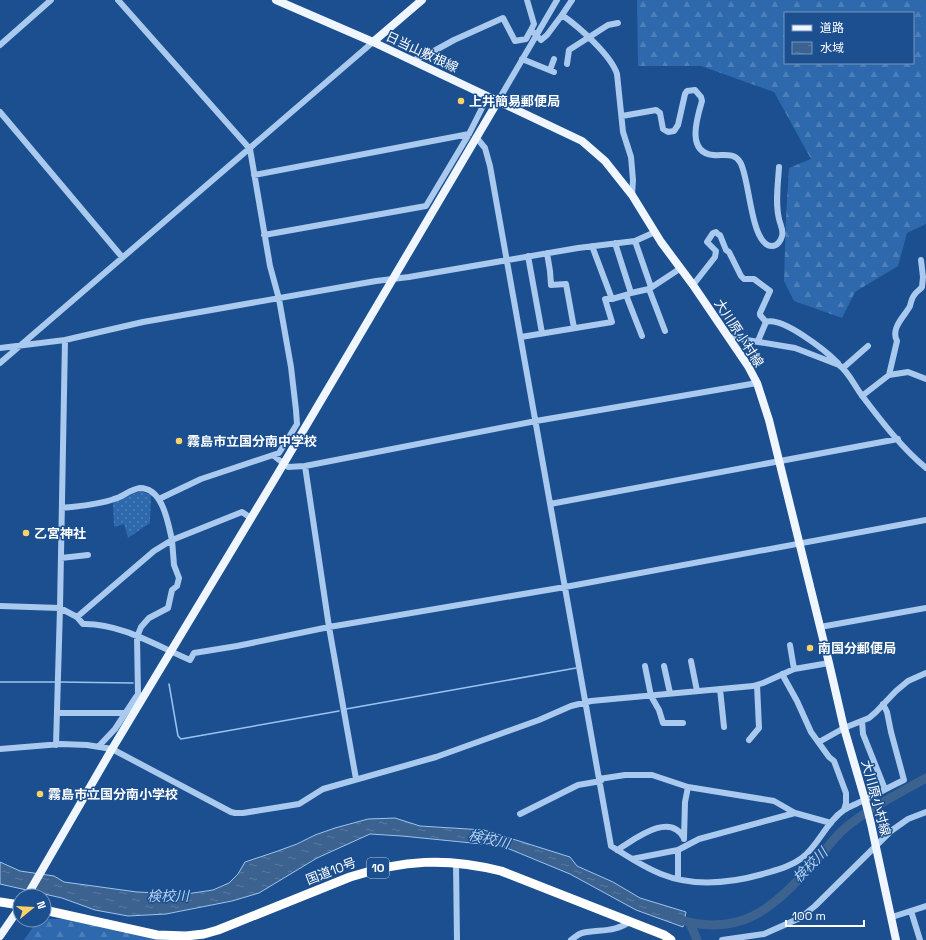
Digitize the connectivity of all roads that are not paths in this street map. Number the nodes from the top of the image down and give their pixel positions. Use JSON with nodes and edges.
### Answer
{"nodes":[{"id":1,"x":51,"y":0,"type":"edge"},
{"id":2,"x":118,"y":0,"type":"edge"},
{"id":3,"x":276,"y":0,"type":"edge"},
{"id":4,"x":422,"y":0,"type":"edge"},
{"id":5,"x":527,"y":0,"type":"edge"},
{"id":6,"x":557,"y":0,"type":"edge"},
{"id":7,"x":572,"y":0,"type":"edge"},
{"id":8,"x":562,"y":15,"type":"junction"},
{"id":9,"x":618,"y":23,"type":"dead end"},
{"id":10,"x":531,"y":30,"type":"junction"},
{"id":11,"x":536,"y":35,"type":"junction"},
{"id":12,"x":589,"y":38,"type":"junction"},
{"id":13,"x":373,"y":42,"type":"junction"},
{"id":14,"x":0,"y":45,"type":"edge"},
{"id":15,"x":522,"y":59,"type":"junction"},
{"id":16,"x":554,"y":59,"type":"dead end"},
{"id":17,"x":412,"y":61,"type":"junction"},
{"id":18,"x":569,"y":62,"type":"dead end"},
{"id":19,"x":488,"y":96,"type":"junction"},
{"id":20,"x":498,"y":101,"type":"junction"},
{"id":21,"x":0,"y":112,"type":"edge"},
{"id":22,"x":622,"y":116,"type":"junction"},
{"id":23,"x":473,"y":136,"type":"junction"},
{"id":24,"x":250,"y":149,"type":"junction"},
{"id":25,"x":778,"y":167,"type":"dead end"},
{"id":26,"x":254,"y":175,"type":"junction"},
{"id":27,"x":632,"y":195,"type":"junction"},
{"id":28,"x":655,"y":232,"type":"junction"},
{"id":29,"x":264,"y":235,"type":"junction"},
{"id":30,"x":635,"y":241,"type":"junction"},
{"id":31,"x":615,"y":244,"type":"junction"},
{"id":32,"x":592,"y":246,"type":"junction"},
{"id":33,"x":546,"y":253,"type":"junction"},
{"id":34,"x":528,"y":256,"type":"junction"},
{"id":35,"x":122,"y":257,"type":"junction"},
{"id":36,"x":507,"y":259,"type":"junction"},
{"id":37,"x":921,"y":260,"type":"dead end"},
{"id":38,"x":681,"y":268,"type":"junction"},
{"id":39,"x":394,"y":279,"type":"junction"},
{"id":40,"x":693,"y":285,"type":"junction"},
{"id":41,"x":650,"y":288,"type":"junction"},
{"id":42,"x":628,"y":294,"type":"junction"},
{"id":43,"x":279,"y":299,"type":"junction"},
{"id":44,"x":612,"y":299,"type":"junction"},
{"id":45,"x":766,"y":322,"type":"junction"},
{"id":46,"x":574,"y":328,"type":"junction"},
{"id":47,"x":665,"y":332,"type":"dead end"},
{"id":48,"x":542,"y":333,"type":"junction"},
{"id":49,"x":642,"y":336,"type":"dead end"},
{"id":50,"x":521,"y":337,"type":"junction"},
{"id":51,"x":728,"y":337,"type":"junction"},
{"id":52,"x":65,"y":340,"type":"junction"},
{"id":53,"x":758,"y":341,"type":"junction"},
{"id":54,"x":19,"y":346,"type":"junction"},
{"id":55,"x":868,"y":346,"type":"dead end"},
{"id":56,"x":0,"y":348,"type":"edge"},
{"id":57,"x":0,"y":363,"type":"edge"},
{"id":58,"x":841,"y":367,"type":"junction"},
{"id":59,"x":889,"y":375,"type":"junction"},
{"id":60,"x":926,"y":379,"type":"edge"},
{"id":61,"x":757,"y":383,"type":"junction"},
{"id":62,"x":862,"y":396,"type":"junction"},
{"id":63,"x":536,"y":421,"type":"junction"},
{"id":64,"x":898,"y":439,"type":"junction"},
{"id":65,"x":274,"y":456,"type":"junction"},
{"id":66,"x":779,"y":462,"type":"junction"},
{"id":67,"x":284,"y":463,"type":"junction"},
{"id":68,"x":925,"y":464,"type":"edge"},
{"id":69,"x":304,"y":466,"type":"junction"},
{"id":70,"x":159,"y":499,"type":"junction"},
{"id":71,"x":550,"y":504,"type":"junction"},
{"id":72,"x":62,"y":508,"type":"junction"},
{"id":73,"x":251,"y":518,"type":"junction"},
{"id":74,"x":926,"y":520,"type":"edge"},
{"id":75,"x":172,"y":540,"type":"junction"},
{"id":76,"x":799,"y":544,"type":"junction"},
{"id":77,"x":88,"y":555,"type":"dead end"},
{"id":78,"x":61,"y":558,"type":"junction"},
{"id":79,"x":565,"y":587,"type":"junction"},
{"id":80,"x":0,"y":606,"type":"edge"},
{"id":81,"x":60,"y":608,"type":"junction"},
{"id":82,"x":926,"y":608,"type":"edge"},
{"id":83,"x":77,"y":617,"type":"junction"},
{"id":84,"x":329,"y":627,"type":"junction"},
{"id":85,"x":820,"y":627,"type":"junction"},
{"id":86,"x":137,"y":637,"type":"junction"},
{"id":87,"x":790,"y":645,"type":"dead end"},
{"id":88,"x":171,"y":652,"type":"junction"},
{"id":89,"x":692,"y":661,"type":"dead end"},
{"id":90,"x":829,"y":663,"type":"junction"},
{"id":91,"x":645,"y":666,"type":"dead end"},
{"id":92,"x":664,"y":666,"type":"dead end"},
{"id":93,"x":794,"y":669,"type":"junction"},
{"id":94,"x":926,"y":673,"type":"edge"},
{"id":95,"x":782,"y":674,"type":"junction"},
{"id":96,"x":758,"y":685,"type":"junction"},
{"id":97,"x":720,"y":689,"type":"junction"},
{"id":98,"x":697,"y":691,"type":"junction"},
{"id":99,"x":670,"y":693,"type":"junction"},
{"id":100,"x":651,"y":696,"type":"junction"},
{"id":101,"x":586,"y":702,"type":"junction"},
{"id":102,"x":883,"y":704,"type":"junction"},
{"id":103,"x":57,"y":713,"type":"junction"},
{"id":104,"x":124,"y":714,"type":"junction"},
{"id":105,"x":862,"y":721,"type":"junction"},
{"id":106,"x":683,"y":723,"type":"dead end"},
{"id":107,"x":724,"y":728,"type":"dead end"},
{"id":108,"x":844,"y":728,"type":"junction"},
{"id":109,"x":749,"y":740,"type":"dead end"},
{"id":110,"x":820,"y":742,"type":"junction"},
{"id":111,"x":56,"y":745,"type":"junction"},
{"id":112,"x":99,"y":746,"type":"junction"},
{"id":113,"x":0,"y":748,"type":"edge"},
{"id":114,"x":112,"y":750,"type":"junction"},
{"id":115,"x":356,"y":779,"type":"junction"},
{"id":116,"x":600,"y":780,"type":"junction"},
{"id":117,"x":688,"y":787,"type":"junction"},
{"id":118,"x":885,"y":789,"type":"junction"},
{"id":119,"x":865,"y":800,"type":"junction"},
{"id":120,"x":844,"y":810,"type":"junction"},
{"id":121,"x":926,"y":812,"type":"edge"},
{"id":122,"x":795,"y":813,"type":"junction"},
{"id":123,"x":520,"y":814,"type":"dead end"},
{"id":124,"x":831,"y":823,"type":"junction"},
{"id":125,"x":684,"y":838,"type":"junction"},
{"id":126,"x":876,"y":843,"type":"junction"},
{"id":127,"x":680,"y":849,"type":"junction"},
{"id":128,"x":617,"y":850,"type":"junction"},
{"id":129,"x":632,"y":859,"type":"junction"},
{"id":130,"x":456,"y":863,"type":"junction"},
{"id":131,"x":678,"y":879,"type":"junction"},
{"id":132,"x":32,"y":888,"type":"edge"},
{"id":133,"x":0,"y":902,"type":"edge"},
{"id":134,"x":12,"y":904,"type":"edge"},
{"id":135,"x":926,"y":906,"type":"edge"},
{"id":136,"x":911,"y":911,"type":"junction"},
{"id":137,"x":52,"y":912,"type":"edge"},
{"id":138,"x":892,"y":917,"type":"junction"},
{"id":139,"x":12,"y":918,"type":"edge"},
{"id":140,"x":631,"y":921,"type":"junction"},
{"id":141,"x":0,"y":936,"type":"edge"},
{"id":142,"x":457,"y":940,"type":"edge"},
{"id":143,"x":571,"y":940,"type":"edge"},
{"id":144,"x":671,"y":940,"type":"edge"},
{"id":145,"x":722,"y":940,"type":"edge"},
{"id":146,"x":896,"y":940,"type":"edge"},
{"id":147,"x":920,"y":940,"type":"edge"}],
"edges":[{"from":1,"to":14,"type":"street"},
{"from":2,"to":24,"type":"street"},
{"from":3,"to":13,"type":"main road"},
{"from":4,"to":13,"type":"main road","name":"日当山敷根線"},
{"from":5,"to":10,"type":"street"},
{"from":6,"to":11,"type":"street"},
{"from":7,"to":8,"type":"street"},
{"from":8,"to":11,"type":"street"},
{"from":8,"to":12,"type":"street"},
{"from":9,"to":12,"type":"street"},
{"from":10,"to":11,"type":"street"},
{"from":10,"to":17,"type":"street"},
{"from":11,"to":15,"type":"street"},
{"from":12,"to":18,"type":"street"},
{"from":12,"to":22,"type":"street"},
{"from":13,"to":17,"type":"main road","name":"日当山敷根線"},
{"from":13,"to":24,"type":"street"},
{"from":15,"to":16,"type":"street"},
{"from":15,"to":20,"type":"street"},
{"from":17,"to":19,"type":"main road","name":"日当山敷根線"},
{"from":19,"to":20,"type":"main road","name":"日当山敷根線"},
{"from":19,"to":23,"type":"street"},
{"from":20,"to":23,"type":"main road"},
{"from":20,"to":27,"type":"main road","name":"大川原小村線"},
{"from":21,"to":35,"type":"street"},
{"from":22,"to":25,"type":"street"},
{"from":22,"to":27,"type":"street"},
{"from":23,"to":26,"type":"street"},
{"from":23,"to":29,"type":"street"},
{"from":23,"to":36,"type":"street"},
{"from":23,"to":39,"type":"main road"},
{"from":24,"to":26,"type":"street"},
{"from":24,"to":35,"type":"street"},
{"from":26,"to":29,"type":"street"},
{"from":27,"to":28,"type":"main road","name":"大川原小村線"},
{"from":28,"to":30,"type":"street"},
{"from":28,"to":38,"type":"main road","name":"大川原小村線"},
{"from":29,"to":43,"type":"street"},
{"from":30,"to":31,"type":"street"},
{"from":30,"to":41,"type":"street"},
{"from":31,"to":32,"type":"street"},
{"from":31,"to":42,"type":"street"},
{"from":32,"to":33,"type":"street"},
{"from":32,"to":44,"type":"street"},
{"from":33,"to":34,"type":"street"},
{"from":33,"to":46,"type":"street"},
{"from":34,"to":36,"type":"street"},
{"from":34,"to":48,"type":"street"},
{"from":35,"to":54,"type":"street"},
{"from":36,"to":39,"type":"street"},
{"from":36,"to":50,"type":"street"},
{"from":37,"to":59,"type":"street"},
{"from":38,"to":40,"type":"main road","name":"大川原小村線"},
{"from":38,"to":41,"type":"street"},
{"from":39,"to":43,"type":"street"},
{"from":39,"to":67,"type":"main road"},
{"from":40,"to":45,"type":"street"},
{"from":40,"to":51,"type":"main road","name":"大川原小村線"},
{"from":41,"to":42,"type":"street"},
{"from":41,"to":47,"type":"street"},
{"from":42,"to":44,"type":"street"},
{"from":42,"to":49,"type":"street"},
{"from":43,"to":52,"type":"street"},
{"from":43,"to":65,"type":"street"},
{"from":44,"to":46,"type":"street"},
{"from":45,"to":53,"type":"street"},
{"from":45,"to":58,"type":"street"},
{"from":46,"to":48,"type":"street"},
{"from":48,"to":50,"type":"street"},
{"from":50,"to":63,"type":"street"},
{"from":51,"to":53,"type":"street"},
{"from":51,"to":61,"type":"main road","name":"大川原小村線"},
{"from":52,"to":54,"type":"street"},
{"from":52,"to":72,"type":"street"},
{"from":53,"to":58,"type":"street"},
{"from":54,"to":56,"type":"street"},
{"from":54,"to":57,"type":"street"},
{"from":55,"to":58,"type":"street"},
{"from":58,"to":62,"type":"street"},
{"from":59,"to":60,"type":"street"},
{"from":59,"to":62,"type":"street"},
{"from":61,"to":63,"type":"street"},
{"from":61,"to":66,"type":"main road","name":"大川原小村線"},
{"from":62,"to":64,"type":"street"},
{"from":63,"to":69,"type":"street"},
{"from":63,"to":71,"type":"street"},
{"from":64,"to":66,"type":"street"},
{"from":64,"to":68,"type":"street"},
{"from":65,"to":67,"type":"street"},
{"from":65,"to":70,"type":"street"},
{"from":66,"to":71,"type":"street"},
{"from":66,"to":76,"type":"main road","name":"大川原小村線"},
{"from":67,"to":69,"type":"street"},
{"from":67,"to":73,"type":"main road"},
{"from":69,"to":84,"type":"street"},
{"from":70,"to":72,"type":"street"},
{"from":70,"to":75,"type":"street"},
{"from":71,"to":79,"type":"street"},
{"from":72,"to":78,"type":"street"},
{"from":73,"to":75,"type":"street"},
{"from":73,"to":88,"type":"main road"},
{"from":74,"to":76,"type":"street"},
{"from":75,"to":83,"type":"street"},
{"from":75,"to":86,"type":"street"},
{"from":76,"to":79,"type":"street"},
{"from":76,"to":85,"type":"main road","name":"大川原小村線"},
{"from":77,"to":78,"type":"street"},
{"from":78,"to":81,"type":"street"},
{"from":79,"to":84,"type":"street"},
{"from":79,"to":101,"type":"street"},
{"from":80,"to":81,"type":"street"},
{"from":81,"to":83,"type":"street"},
{"from":81,"to":103,"type":"street"},
{"from":82,"to":85,"type":"street"},
{"from":83,"to":86,"type":"street"},
{"from":84,"to":88,"type":"street"},
{"from":84,"to":115,"type":"street"},
{"from":85,"to":90,"type":"main road","name":"大川原小村線"},
{"from":86,"to":88,"type":"street"},
{"from":86,"to":104,"type":"street"},
{"from":87,"to":93,"type":"street"},
{"from":88,"to":114,"type":"main road"},
{"from":89,"to":98,"type":"street"},
{"from":90,"to":93,"type":"street"},
{"from":90,"to":108,"type":"main road","name":"大川原小村線"},
{"from":91,"to":100,"type":"street"},
{"from":92,"to":99,"type":"street"},
{"from":93,"to":95,"type":"street"},
{"from":94,"to":102,"type":"street"},
{"from":95,"to":96,"type":"street"},
{"from":95,"to":110,"type":"street"},
{"from":96,"to":97,"type":"street"},
{"from":96,"to":109,"type":"street"},
{"from":97,"to":98,"type":"street"},
{"from":97,"to":107,"type":"street"},
{"from":98,"to":99,"type":"street"},
{"from":99,"to":100,"type":"street"},
{"from":100,"to":101,"type":"street"},
{"from":100,"to":106,"type":"street"},
{"from":101,"to":115,"type":"street"},
{"from":101,"to":116,"type":"street"},
{"from":102,"to":105,"type":"street"},
{"from":102,"to":118,"type":"street"},
{"from":103,"to":104,"type":"street"},
{"from":103,"to":111,"type":"street"},
{"from":104,"to":112,"type":"street"},
{"from":105,"to":108,"type":"street"},
{"from":105,"to":118,"type":"street"},
{"from":108,"to":110,"type":"street"},
{"from":108,"to":119,"type":"main road","name":"大川原小村線"},
{"from":110,"to":120,"type":"street"},
{"from":111,"to":112,"type":"street"},
{"from":111,"to":113,"type":"street"},
{"from":112,"to":114,"type":"street"},
{"from":114,"to":115,"type":"street"},
{"from":114,"to":132,"type":"main road"},
{"from":116,"to":117,"type":"street"},
{"from":116,"to":123,"type":"street"},
{"from":116,"to":128,"type":"street"},
{"from":117,"to":122,"type":"street"},
{"from":117,"to":125,"type":"street"},
{"from":118,"to":119,"type":"street"},
{"from":119,"to":120,"type":"street"},
{"from":119,"to":126,"type":"main road","name":"大川原小村線"},
{"from":120,"to":124,"type":"street"},
{"from":121,"to":126,"type":"street"},
{"from":122,"to":124,"type":"street"},
{"from":122,"to":127,"type":"street"},
{"from":124,"to":131,"type":"street"},
{"from":125,"to":127,"type":"street"},
{"from":125,"to":128,"type":"street"},
{"from":126,"to":138,"type":"main road","name":"大川原小村線"},
{"from":126,"to":145,"type":"street"},
{"from":127,"to":129,"type":"street"},
{"from":127,"to":131,"type":"street"},
{"from":128,"to":129,"type":"street"},
{"from":129,"to":131,"type":"street"},
{"from":130,"to":137,"type":"highway","name":"国道10号","number":"10"},
{"from":130,"to":140,"type":"highway","name":"国道10号","number":"10"},
{"from":130,"to":142,"type":"street"},
{"from":133,"to":134,"type":"highway"},
{"from":135,"to":136,"type":"street"},
{"from":136,"to":138,"type":"street"},
{"from":136,"to":147,"type":"street"},
{"from":138,"to":146,"type":"main road","name":"大川原小村線"},
{"from":139,"to":141,"type":"main road"},
{"from":140,"to":143,"type":"street"},
{"from":140,"to":144,"type":"highway","name":"国道10号","number":"10"}]}
